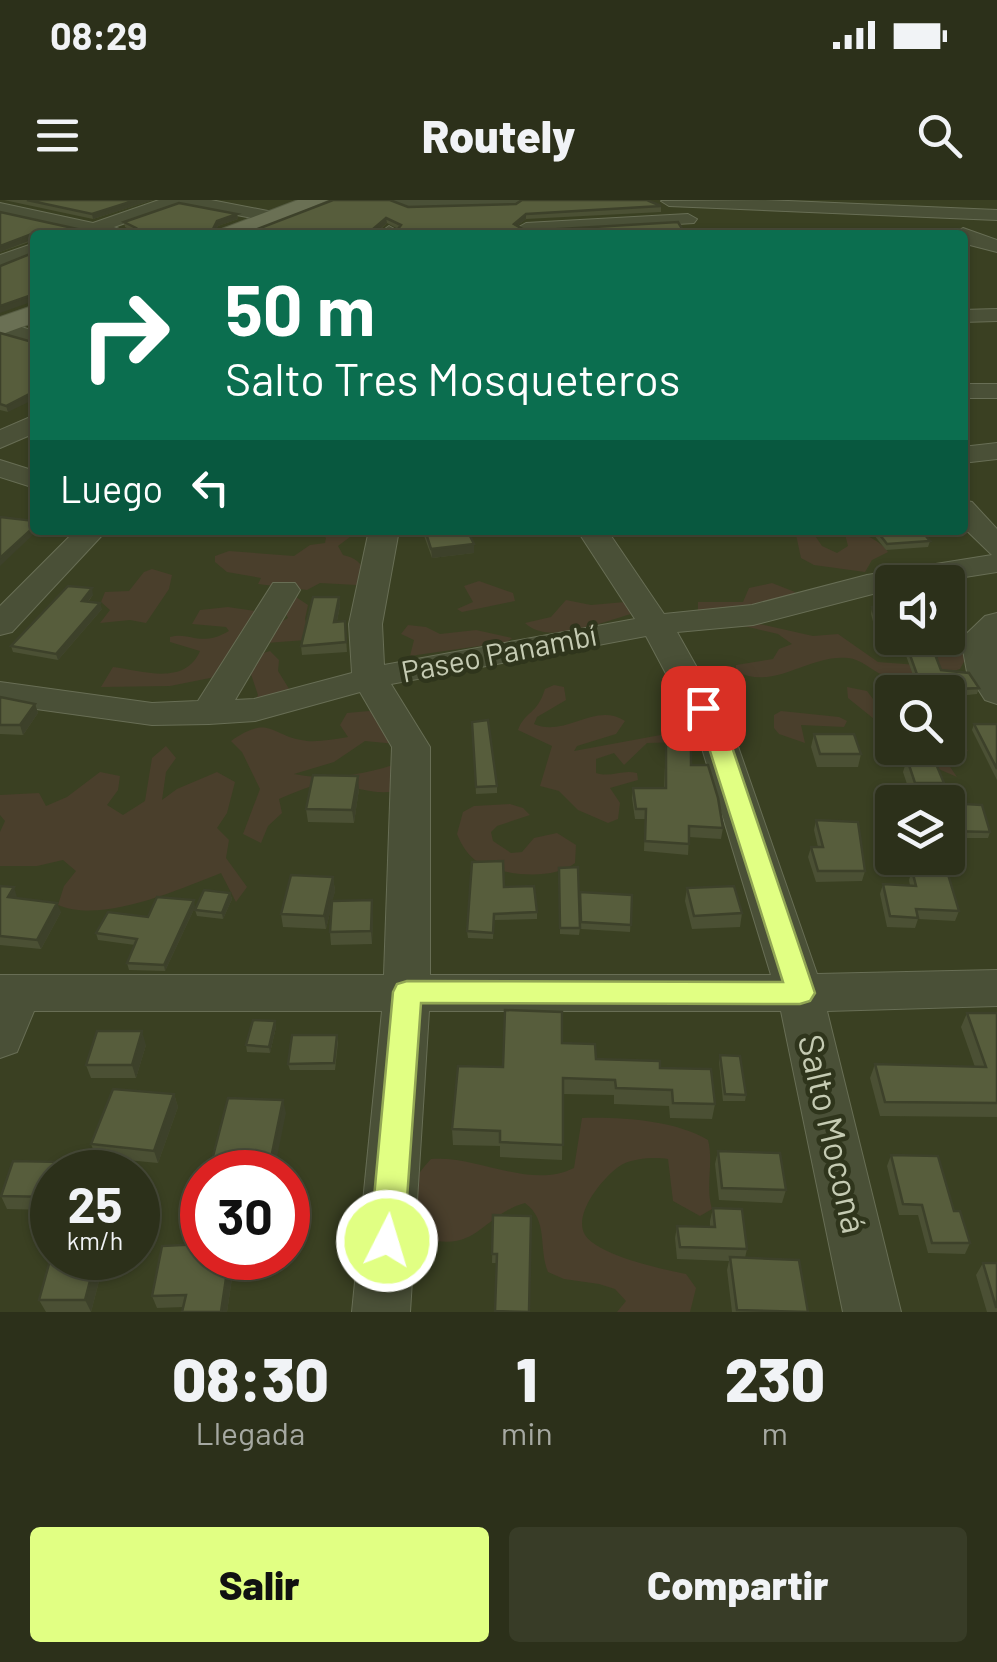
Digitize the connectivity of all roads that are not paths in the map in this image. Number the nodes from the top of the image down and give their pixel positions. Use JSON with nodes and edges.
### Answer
{"nodes":[{"id":1,"x":175,"y":200,"type":"edge"},
{"id":2,"x":184,"y":200,"type":"edge"},
{"id":3,"x":317,"y":200,"type":"edge"},
{"id":4,"x":390,"y":200,"type":"edge"},
{"id":5,"x":518,"y":200,"type":"edge"},
{"id":6,"x":483,"y":201,"type":"edge"},
{"id":7,"x":668,"y":201,"type":"edge"},
{"id":8,"x":706,"y":201,"type":"edge"},
{"id":9,"x":0,"y":208,"type":"edge"},
{"id":10,"x":958,"y":214,"type":"junction"},
{"id":11,"x":997,"y":215,"type":"edge"},
{"id":12,"x":274,"y":217,"type":"junction"},
{"id":13,"x":688,"y":220,"type":"junction"},
{"id":14,"x":94,"y":228,"type":"junction"},
{"id":15,"x":89,"y":230,"type":"edge"},
{"id":16,"x":103,"y":230,"type":"edge"},
{"id":17,"x":241,"y":230,"type":"edge"},
{"id":18,"x":524,"y":230,"type":"edge"},
{"id":19,"x":539,"y":230,"type":"edge"},
{"id":20,"x":698,"y":230,"type":"edge"},
{"id":21,"x":956,"y":230,"type":"edge"},
{"id":22,"x":968,"y":239,"type":"edge"},
{"id":23,"x":997,"y":246,"type":"edge"},
{"id":24,"x":30,"y":251,"type":"edge"},
{"id":25,"x":0,"y":264,"type":"edge"},
{"id":26,"x":30,"y":273,"type":"edge"},
{"id":27,"x":30,"y":315,"type":"edge"},
{"id":28,"x":997,"y":315,"type":"edge"},
{"id":29,"x":968,"y":316,"type":"edge"},
{"id":30,"x":0,"y":327,"type":"edge"},
{"id":31,"x":30,"y":336,"type":"edge"},
{"id":32,"x":968,"y":391,"type":"edge"},
{"id":33,"x":997,"y":391,"type":"edge"},
{"id":34,"x":30,"y":425,"type":"edge"},
{"id":35,"x":0,"y":440,"type":"edge"},
{"id":36,"x":997,"y":451,"type":"edge"},
{"id":37,"x":968,"y":454,"type":"edge"},
{"id":38,"x":0,"y":468,"type":"edge"},
{"id":39,"x":30,"y":478,"type":"edge"},
{"id":40,"x":968,"y":499,"type":"edge"},
{"id":41,"x":997,"y":500,"type":"edge"},
{"id":42,"x":968,"y":515,"type":"edge"},
{"id":43,"x":87,"y":535,"type":"edge"},
{"id":44,"x":383,"y":535,"type":"edge"},
{"id":45,"x":595,"y":535,"type":"edge"},
{"id":46,"x":997,"y":547,"type":"edge"},
{"id":47,"x":997,"y":563,"type":"edge"},
{"id":48,"x":284,"y":590,"type":"dead end"},
{"id":49,"x":997,"y":623,"type":"edge"},
{"id":50,"x":654,"y":625,"type":"junction"},
{"id":51,"x":0,"y":626,"type":"edge"},
{"id":52,"x":372,"y":681,"type":"junction"},
{"id":53,"x":0,"y":693,"type":"edge"},
{"id":54,"x":997,"y":693,"type":"edge"},
{"id":55,"x":209,"y":713,"type":"junction"},
{"id":56,"x":997,"y":988,"type":"edge"},
{"id":57,"x":407,"y":992,"type":"junction"},
{"id":58,"x":9,"y":993,"type":"edge"},
{"id":59,"x":800,"y":993,"type":"junction"},
{"id":60,"x":0,"y":1038,"type":"edge"},
{"id":61,"x":382,"y":1312,"type":"edge"},
{"id":62,"x":872,"y":1312,"type":"edge"}],
"edges":[{"from":1,"to":14,"type":"street"},
{"from":2,"to":12,"type":"street"},
{"from":3,"to":12,"type":"main road"},
{"from":4,"to":6,"type":"street"},
{"from":5,"to":6,"type":"street"},
{"from":5,"to":18,"type":"street"},
{"from":7,"to":8,"type":"street"},
{"from":7,"to":13,"type":"street"},
{"from":8,"to":10,"type":"street"},
{"from":9,"to":14,"type":"street"},
{"from":10,"to":11,"type":"street"},
{"from":10,"to":21,"type":"street"},
{"from":12,"to":17,"type":"main road"},
{"from":13,"to":19,"type":"street"},
{"from":13,"to":20,"type":"street"},
{"from":14,"to":15,"type":"street"},
{"from":14,"to":16,"type":"street"},
{"from":22,"to":23,"type":"street"},
{"from":24,"to":25,"type":"street"},
{"from":25,"to":26,"type":"street"},
{"from":27,"to":30,"type":"main road"},
{"from":28,"to":29,"type":"street"},
{"from":30,"to":31,"type":"street"},
{"from":32,"to":33,"type":"street"},
{"from":34,"to":35,"type":"street"},
{"from":36,"to":37,"type":"street"},
{"from":38,"to":39,"type":"street"},
{"from":40,"to":41,"type":"street"},
{"from":42,"to":46,"type":"street"},
{"from":43,"to":51,"type":"street"},
{"from":44,"to":52,"type":"street"},
{"from":45,"to":50,"type":"street","name":"Salto Moconá"},
{"from":47,"to":50,"type":"street","name":"Paseo Panambí"},
{"from":48,"to":55,"type":"street"},
{"from":49,"to":54,"type":"street"},
{"from":50,"to":52,"type":"street","name":"Paseo Panambí"},
{"from":50,"to":59,"type":"street","name":"Salto Moconá"},
{"from":52,"to":55,"type":"street","name":"Paseo Panambí"},
{"from":52,"to":57,"type":"street"},
{"from":53,"to":55,"type":"street","name":"Paseo Panambí"},
{"from":56,"to":59,"type":"street"},
{"from":57,"to":58,"type":"street"},
{"from":57,"to":59,"type":"street"},
{"from":57,"to":61,"type":"street"},
{"from":58,"to":60,"type":"street"},
{"from":59,"to":62,"type":"street","name":"Salto Moconá"}]}
